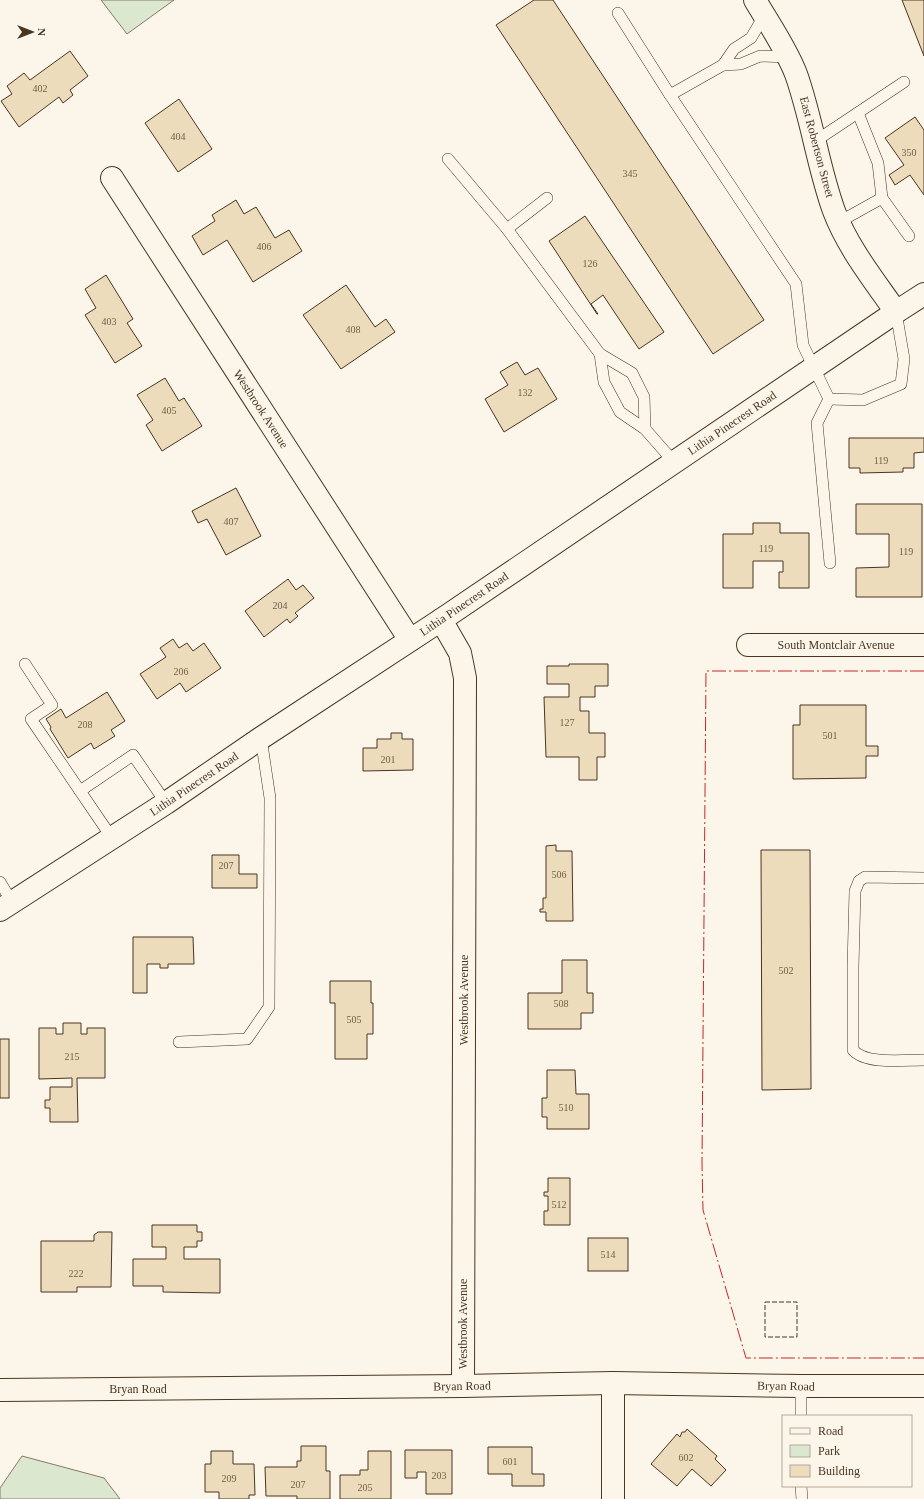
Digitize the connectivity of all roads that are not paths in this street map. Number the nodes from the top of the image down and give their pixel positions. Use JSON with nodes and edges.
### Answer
{"nodes":[{"id":1,"x":760,"y":8,"type":"edge"},
{"id":2,"x":618,"y":13,"type":"dead end"},
{"id":3,"x":788,"y":57,"type":"junction"},
{"id":4,"x":723,"y":65,"type":"junction"},
{"id":5,"x":904,"y":82,"type":"dead end"},
{"id":6,"x":670,"y":95,"type":"junction"},
{"id":7,"x":858,"y":113,"type":"junction"},
{"id":8,"x":814,"y":142,"type":"junction"},
{"id":9,"x":448,"y":159,"type":"dead end"},
{"id":10,"x":112,"y":178,"type":"dead end"},
{"id":11,"x":547,"y":198,"type":"dead end"},
{"id":12,"x":882,"y":198,"type":"junction"},
{"id":13,"x":839,"y":222,"type":"junction"},
{"id":14,"x":507,"y":230,"type":"junction"},
{"id":15,"x":909,"y":236,"type":"dead end"},
{"id":16,"x":924,"y":294,"type":"edge"},
{"id":17,"x":896,"y":312,"type":"junction"},
{"id":18,"x":600,"y":354,"type":"junction"},
{"id":19,"x":815,"y":367,"type":"junction"},
{"id":20,"x":829,"y":400,"type":"junction"},
{"id":21,"x":646,"y":429,"type":"junction"},
{"id":22,"x":674,"y":462,"type":"junction"},
{"id":23,"x":830,"y":563,"type":"dead end"},
{"id":24,"x":441,"y":620,"type":"junction"},
{"id":25,"x":410,"y":640,"type":"junction"},
{"id":26,"x":924,"y":645,"type":"edge"},
{"id":27,"x":748,"y":646,"type":"dead end"},
{"id":28,"x":25,"y":664,"type":"dead end"},
{"id":29,"x":261,"y":738,"type":"junction"},
{"id":30,"x":80,"y":791,"type":"junction"},
{"id":31,"x":166,"y":803,"type":"junction"},
{"id":32,"x":112,"y":838,"type":"junction"},
{"id":33,"x":924,"y":878,"type":"edge"},
{"id":34,"x":0,"y":882,"type":"edge"},
{"id":35,"x":6,"y":906,"type":"edge"},
{"id":36,"x":180,"y":1042,"type":"dead end"},
{"id":37,"x":924,"y":1060,"type":"edge"},
{"id":38,"x":613,"y":1383,"type":"junction"},
{"id":39,"x":463,"y":1386,"type":"junction"},
{"id":40,"x":800,"y":1386,"type":"junction"},
{"id":41,"x":924,"y":1386,"type":"edge"},
{"id":42,"x":0,"y":1390,"type":"edge"},
{"id":43,"x":801,"y":1415,"type":"edge"},
{"id":44,"x":802,"y":1487,"type":"edge"},
{"id":45,"x":613,"y":1499,"type":"edge"},
{"id":46,"x":802,"y":1499,"type":"edge"}],
"edges":[{"from":1,"to":3,"type":"street","name":"East Robertson Street"},
{"from":1,"to":4,"type":"lane"},
{"from":2,"to":6,"type":"lane"},
{"from":3,"to":4,"type":"lane"},
{"from":3,"to":8,"type":"street","name":"East Robertson Street"},
{"from":4,"to":6,"type":"lane"},
{"from":5,"to":7,"type":"lane"},
{"from":6,"to":19,"type":"lane"},
{"from":7,"to":8,"type":"lane"},
{"from":7,"to":12,"type":"lane"},
{"from":8,"to":13,"type":"street","name":"East Robertson Street"},
{"from":9,"to":14,"type":"lane"},
{"from":10,"to":25,"type":"street","name":"Westbrook Avenue"},
{"from":11,"to":14,"type":"lane"},
{"from":12,"to":13,"type":"lane"},
{"from":12,"to":15,"type":"lane"},
{"from":13,"to":17,"type":"street","name":"East Robertson Street"},
{"from":14,"to":18,"type":"lane"},
{"from":16,"to":17,"type":"street","name":"Lithia Pinecrest Road"},
{"from":17,"to":19,"type":"street","name":"Lithia Pinecrest Road"},
{"from":17,"to":20,"type":"lane"},
{"from":18,"to":21,"type":"lane"},
{"from":18,"to":21,"type":"lane"},
{"from":19,"to":20,"type":"lane"},
{"from":19,"to":22,"type":"street","name":"Lithia Pinecrest Road"},
{"from":20,"to":23,"type":"lane"},
{"from":21,"to":22,"type":"lane"},
{"from":22,"to":24,"type":"street","name":"Lithia Pinecrest Road"},
{"from":24,"to":25,"type":"street","name":"Lithia Pinecrest Road"},
{"from":24,"to":39,"type":"street","name":"Westbrook Avenue"},
{"from":25,"to":29,"type":"street","name":"Lithia Pinecrest Road"},
{"from":26,"to":27,"type":"street","name":"South Montclair Avenue"},
{"from":28,"to":30,"type":"lane"},
{"from":29,"to":31,"type":"street","name":"Lithia Pinecrest Road"},
{"from":29,"to":36,"type":"lane"},
{"from":30,"to":31,"type":"lane"},
{"from":30,"to":32,"type":"lane"},
{"from":31,"to":32,"type":"street","name":"Lithia Pinecrest Road"},
{"from":32,"to":35,"type":"street","name":"Lithia Pinecrest Road"},
{"from":33,"to":37,"type":"lane"},
{"from":34,"to":35,"type":"lane"},
{"from":38,"to":39,"type":"street","name":"Bryan Road"},
{"from":38,"to":40,"type":"street","name":"Bryan Road"},
{"from":38,"to":45,"type":"street"},
{"from":39,"to":42,"type":"street","name":"Bryan Road"},
{"from":40,"to":41,"type":"street","name":"Bryan Road"},
{"from":40,"to":43,"type":"lane"},
{"from":44,"to":46,"type":"lane"}]}
